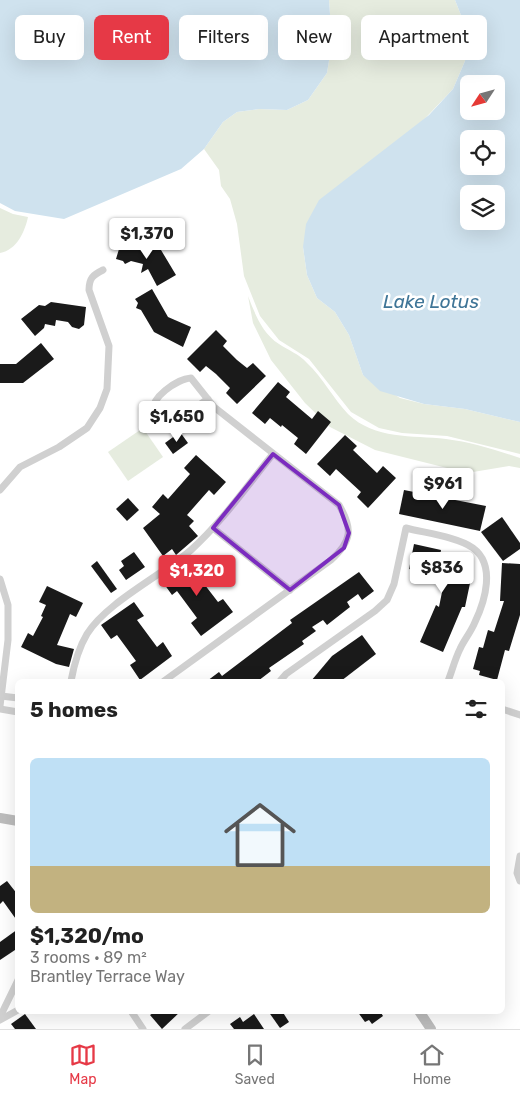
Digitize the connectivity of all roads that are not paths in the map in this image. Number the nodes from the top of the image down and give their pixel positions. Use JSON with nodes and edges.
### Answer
{"nodes":[{"id":1,"x":103,"y":270,"type":"dead end"},
{"id":2,"x":208,"y":399,"type":"junction"},
{"id":3,"x":273,"y":454,"type":"junction"},
{"id":4,"x":0,"y":490,"type":"edge"},
{"id":5,"x":212,"y":528,"type":"junction"},
{"id":6,"x":0,"y":579,"type":"edge"},
{"id":7,"x":290,"y":590,"type":"junction"},
{"id":8,"x":71,"y":679,"type":"edge"},
{"id":9,"x":167,"y":679,"type":"edge"},
{"id":10,"x":282,"y":679,"type":"edge"},
{"id":11,"x":449,"y":679,"type":"edge"},
{"id":12,"x":1,"y":696,"type":"edge"},
{"id":13,"x":15,"y":698,"type":"edge"},
{"id":14,"x":0,"y":706,"type":"edge"},
{"id":15,"x":0,"y":709,"type":"edge"},
{"id":16,"x":505,"y":711,"type":"edge"},
{"id":17,"x":15,"y":712,"type":"edge"},
{"id":18,"x":520,"y":715,"type":"edge"},
{"id":19,"x":0,"y":818,"type":"edge"},
{"id":20,"x":15,"y":820,"type":"edge"},
{"id":21,"x":520,"y":856,"type":"edge"},
{"id":22,"x":520,"y":881,"type":"edge"},
{"id":23,"x":15,"y":986,"type":"edge"},
{"id":24,"x":15,"y":1011,"type":"edge"},
{"id":25,"x":133,"y":1014,"type":"edge"},
{"id":26,"x":206,"y":1014,"type":"edge"},
{"id":27,"x":421,"y":1014,"type":"edge"},
{"id":28,"x":0,"y":1018,"type":"edge"},
{"id":29,"x":143,"y":1029,"type":"edge"},
{"id":30,"x":185,"y":1029,"type":"edge"},
{"id":31,"x":431,"y":1029,"type":"edge"}],
"edges":[{"from":1,"to":4,"type":"street"},
{"from":2,"to":2,"type":"street"},
{"from":2,"to":3,"type":"street"},
{"from":3,"to":5,"type":"street"},
{"from":3,"to":7,"type":"street"},
{"from":5,"to":7,"type":"street"},
{"from":5,"to":8,"type":"street"},
{"from":6,"to":12,"type":"street"},
{"from":7,"to":9,"type":"street"},
{"from":10,"to":11,"type":"street"},
{"from":12,"to":13,"type":"street"},
{"from":12,"to":14,"type":"street"},
{"from":15,"to":17,"type":"street"},
{"from":16,"to":18,"type":"street"},
{"from":19,"to":20,"type":"main road"},
{"from":21,"to":22,"type":"street"},
{"from":23,"to":28,"type":"street"},
{"from":24,"to":28,"type":"street"},
{"from":25,"to":29,"type":"street"},
{"from":26,"to":30,"type":"street"},
{"from":27,"to":31,"type":"main road"}]}
